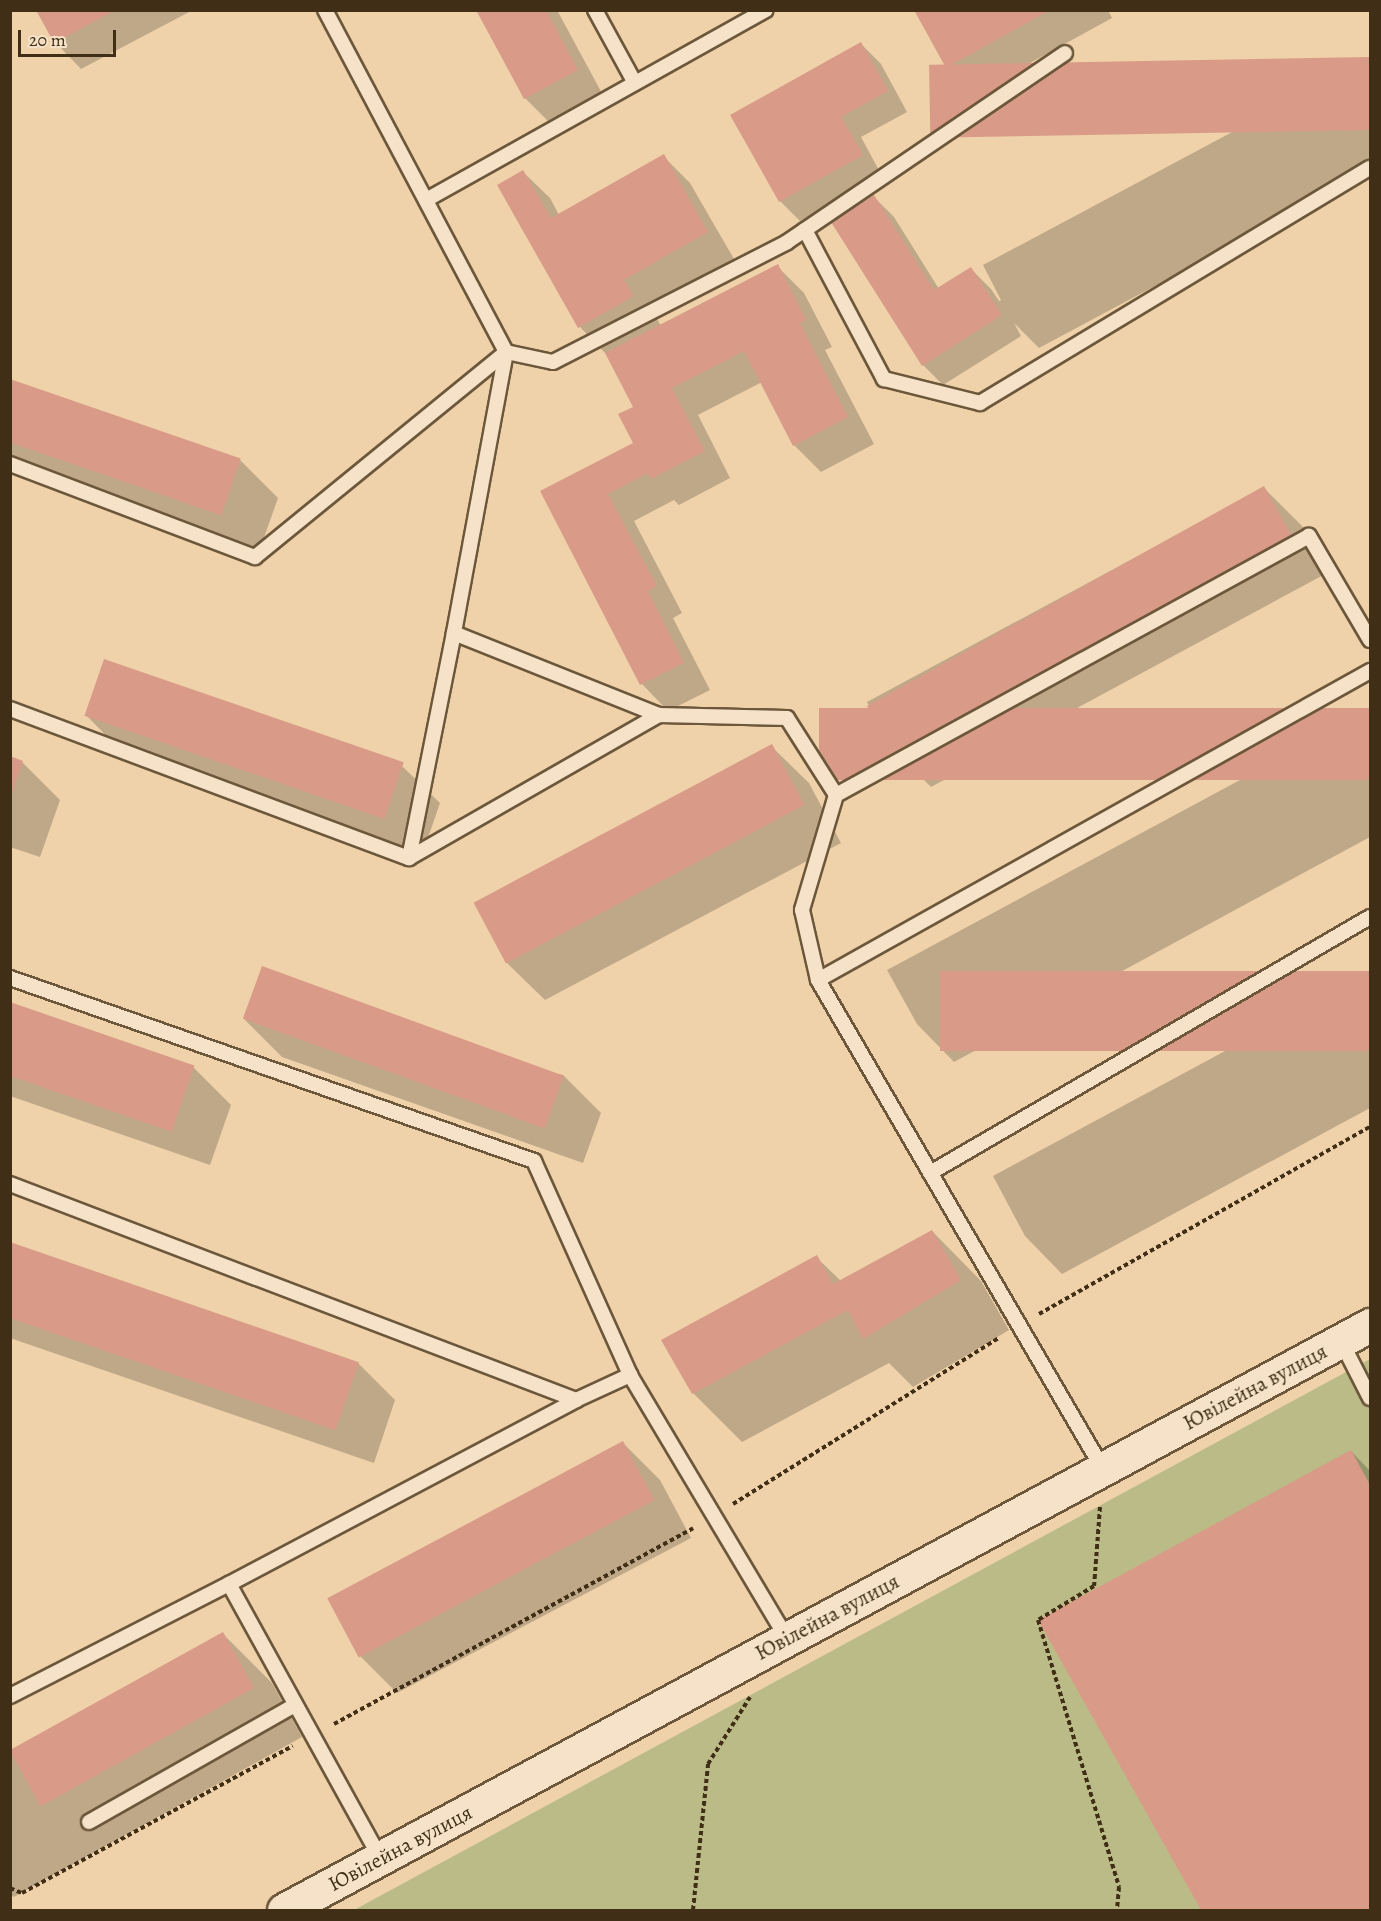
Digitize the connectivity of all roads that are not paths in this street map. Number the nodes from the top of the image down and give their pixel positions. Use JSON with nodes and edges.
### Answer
{"nodes":[{"id":1,"x":325,"y":10,"type":"edge"},
{"id":2,"x":595,"y":10,"type":"edge"},
{"id":3,"x":766,"y":10,"type":"edge"},
{"id":4,"x":1065,"y":53,"type":"dead end"},
{"id":5,"x":635,"y":84,"type":"junction"},
{"id":6,"x":1371,"y":168,"type":"edge"},
{"id":7,"x":426,"y":200,"type":"junction"},
{"id":8,"x":805,"y":230,"type":"junction"},
{"id":9,"x":506,"y":352,"type":"junction"},
{"id":10,"x":10,"y":464,"type":"edge"},
{"id":11,"x":454,"y":633,"type":"junction"},
{"id":12,"x":1371,"y":640,"type":"edge"},
{"id":13,"x":1371,"y":670,"type":"edge"},
{"id":14,"x":10,"y":709,"type":"edge"},
{"id":15,"x":659,"y":715,"type":"junction"},
{"id":16,"x":836,"y":795,"type":"junction"},
{"id":17,"x":409,"y":858,"type":"junction"},
{"id":18,"x":1371,"y":918,"type":"edge"},
{"id":19,"x":10,"y":978,"type":"edge"},
{"id":20,"x":818,"y":980,"type":"junction"},
{"id":21,"x":930,"y":1173,"type":"junction"},
{"id":22,"x":10,"y":1184,"type":"edge"},
{"id":23,"x":1362,"y":1333,"type":"edge"},
{"id":24,"x":630,"y":1375,"type":"junction"},
{"id":25,"x":1371,"y":1398,"type":"edge"},
{"id":26,"x":576,"y":1400,"type":"junction"},
{"id":27,"x":1103,"y":1469,"type":"junction"},
{"id":28,"x":229,"y":1584,"type":"junction"},
{"id":29,"x":787,"y":1638,"type":"junction"},
{"id":30,"x":10,"y":1696,"type":"edge"},
{"id":31,"x":295,"y":1705,"type":"junction"},
{"id":32,"x":89,"y":1822,"type":"dead end"},
{"id":33,"x":380,"y":1859,"type":"junction"},
{"id":34,"x":284,"y":1911,"type":"edge"}],
"edges":[{"from":1,"to":7,"type":"lane"},
{"from":2,"to":5,"type":"lane"},
{"from":3,"to":5,"type":"lane"},
{"from":4,"to":8,"type":"lane"},
{"from":5,"to":7,"type":"lane"},
{"from":6,"to":8,"type":"lane"},
{"from":7,"to":9,"type":"lane"},
{"from":8,"to":9,"type":"lane"},
{"from":9,"to":10,"type":"lane"},
{"from":9,"to":11,"type":"lane"},
{"from":11,"to":15,"type":"lane"},
{"from":11,"to":17,"type":"lane"},
{"from":12,"to":16,"type":"lane"},
{"from":13,"to":20,"type":"lane"},
{"from":14,"to":17,"type":"lane"},
{"from":15,"to":16,"type":"lane"},
{"from":15,"to":17,"type":"lane"},
{"from":16,"to":20,"type":"lane"},
{"from":18,"to":21,"type":"lane"},
{"from":19,"to":24,"type":"lane"},
{"from":20,"to":21,"type":"lane"},
{"from":21,"to":27,"type":"lane"},
{"from":22,"to":26,"type":"lane"},
{"from":23,"to":25,"type":"lane"},
{"from":23,"to":27,"type":"street","name":"Ювілейна вулиця"},
{"from":24,"to":26,"type":"lane"},
{"from":24,"to":29,"type":"lane"},
{"from":26,"to":28,"type":"lane"},
{"from":27,"to":29,"type":"street","name":"Ювілейна вулиця"},
{"from":28,"to":30,"type":"lane"},
{"from":28,"to":31,"type":"lane"},
{"from":29,"to":33,"type":"street","name":"Ювілейна вулиця"},
{"from":31,"to":32,"type":"lane"},
{"from":31,"to":33,"type":"lane"},
{"from":33,"to":34,"type":"street","name":"Ювілейна вулиця"}]}
